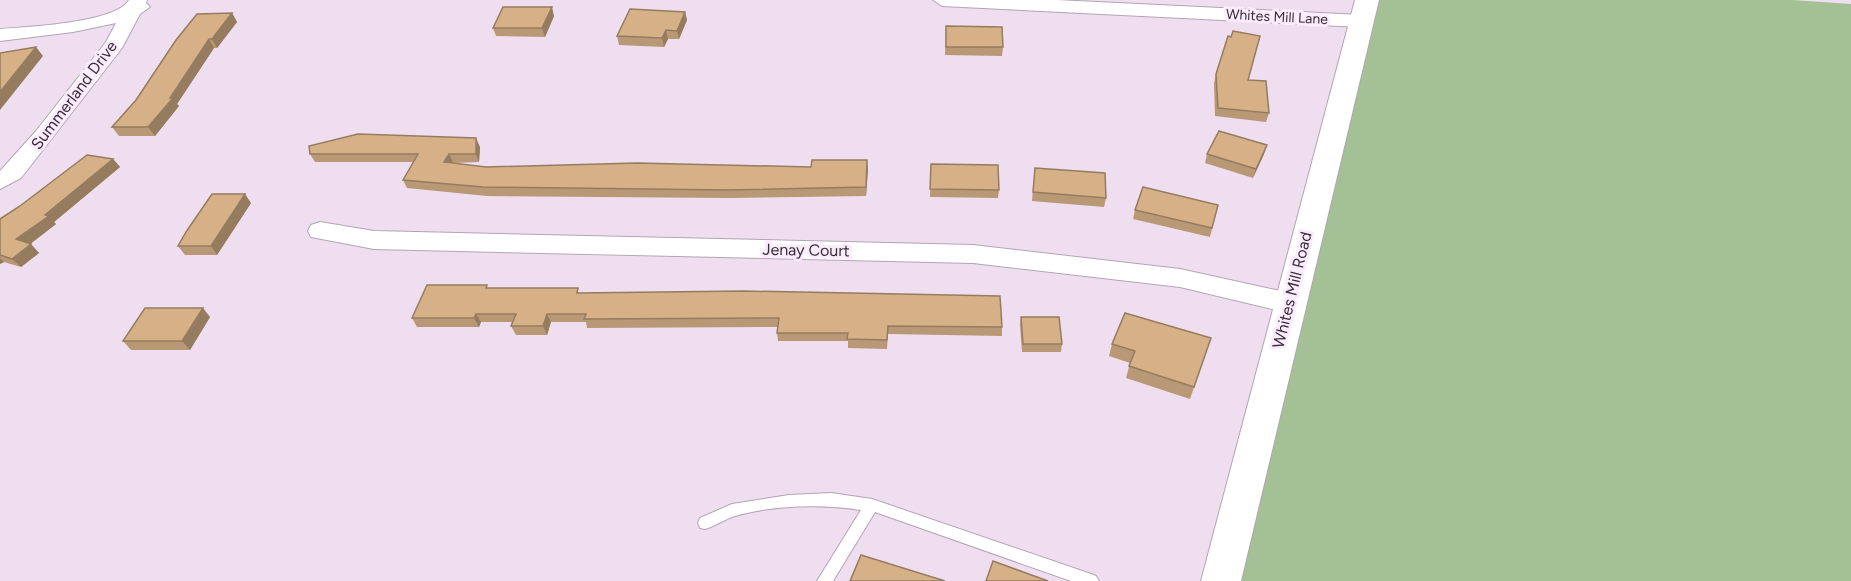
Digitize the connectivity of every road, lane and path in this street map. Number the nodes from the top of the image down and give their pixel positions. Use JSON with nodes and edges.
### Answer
{"nodes":[{"id":1,"x":155,"y":0,"type":"edge"},
{"id":2,"x":942,"y":0,"type":"edge"},
{"id":3,"x":134,"y":7,"type":"edge"},
{"id":4,"x":1364,"y":10,"type":"edge"},
{"id":5,"x":0,"y":35,"type":"edge"},
{"id":6,"x":0,"y":181,"type":"edge"},
{"id":7,"x":320,"y":231,"type":"dead end"},
{"id":8,"x":1288,"y":303,"type":"junction"},
{"id":9,"x":872,"y":505,"type":"junction"},
{"id":10,"x":705,"y":523,"type":"dead end"},
{"id":11,"x":825,"y":581,"type":"edge"},
{"id":12,"x":1091,"y":581,"type":"edge"},
{"id":13,"x":1221,"y":581,"type":"edge"}],
"edges":[{"from":1,"to":3,"type":"street"},
{"from":2,"to":4,"type":"street","name":"Whites Mill Lane"},
{"from":3,"to":5,"type":"street"},
{"from":3,"to":6,"type":"street","name":"Summerland Drive"},
{"from":4,"to":8,"type":"street","name":"Whites Mill Road"},
{"from":7,"to":8,"type":"street","name":"Jenay Court"},
{"from":8,"to":13,"type":"street","name":"Whites Mill Road"},
{"from":9,"to":10,"type":"lane"},
{"from":9,"to":11,"type":"lane"},
{"from":9,"to":12,"type":"lane"}]}
